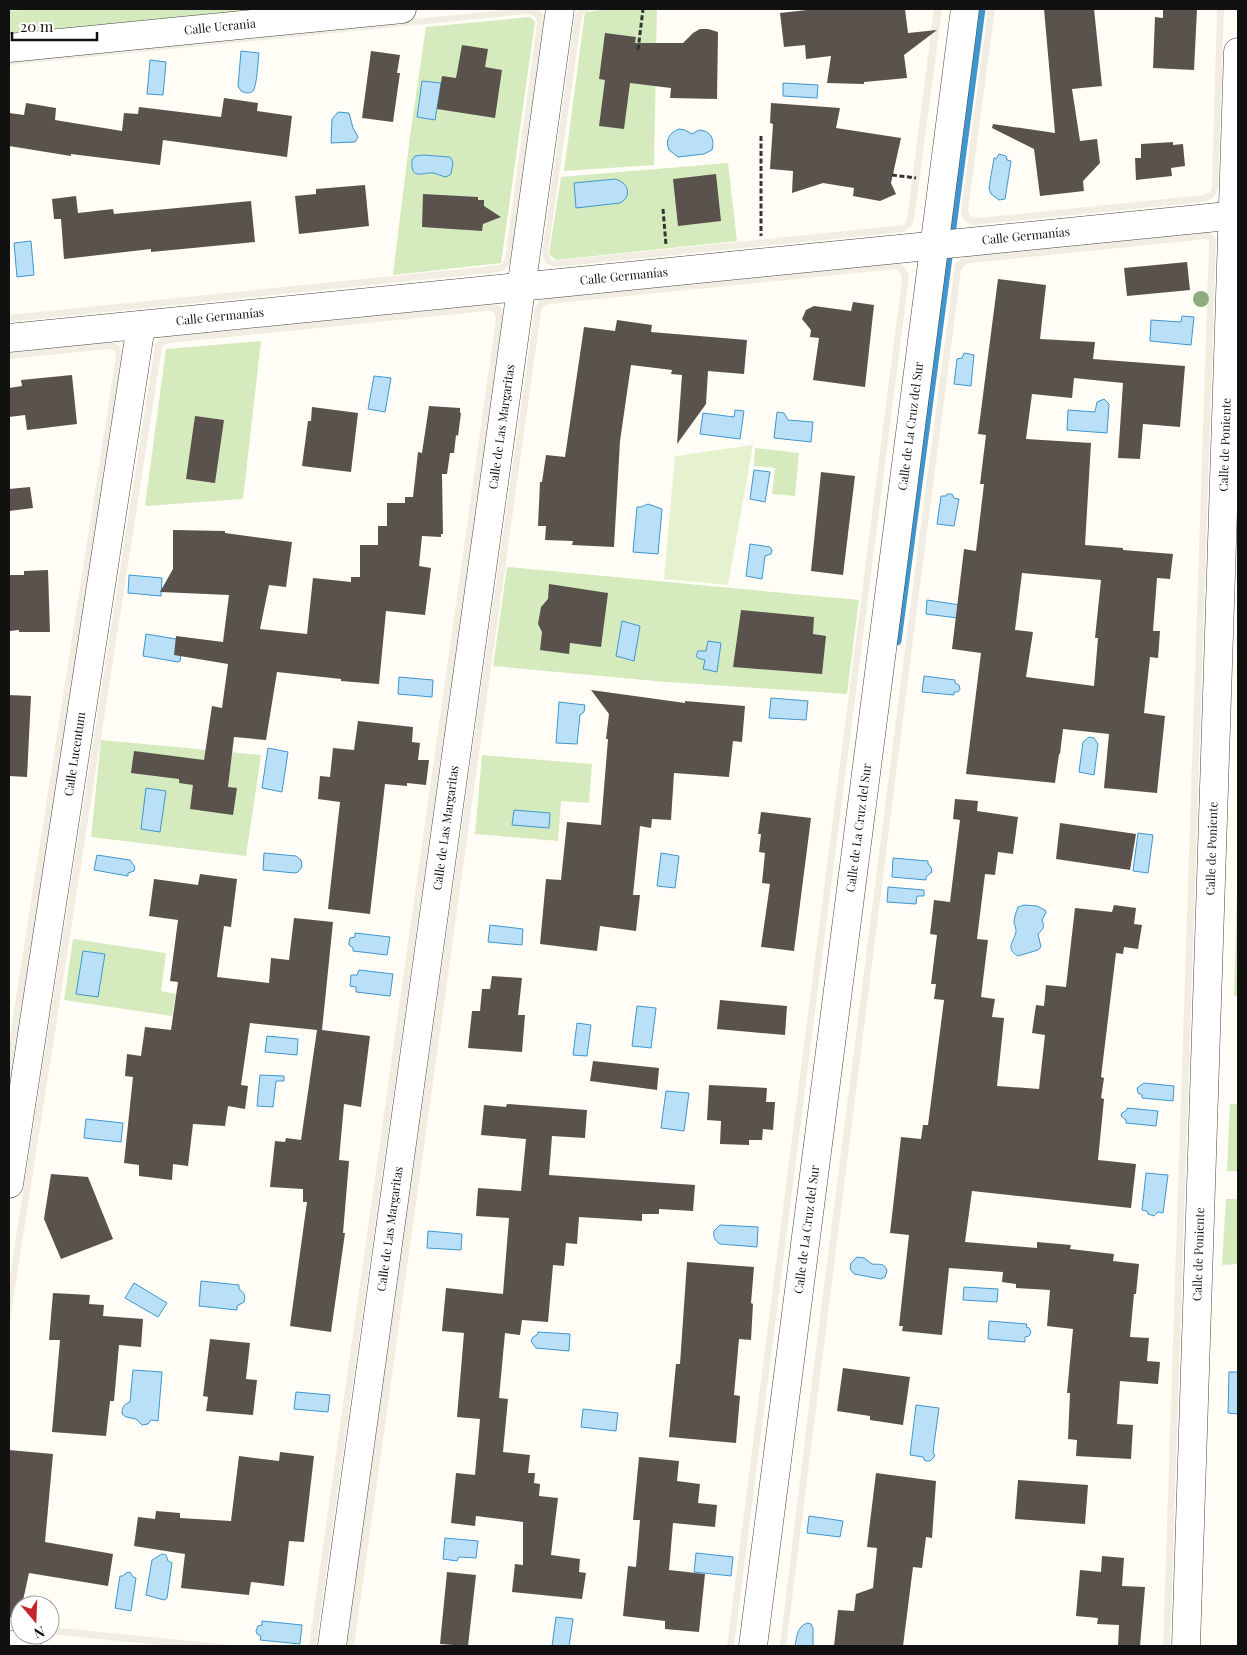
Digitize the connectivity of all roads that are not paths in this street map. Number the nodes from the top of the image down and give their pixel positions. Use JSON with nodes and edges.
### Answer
{"nodes":[{"id":1,"x":402,"y":9,"type":"edge"},
{"id":2,"x":560,"y":9,"type":"edge"},
{"id":3,"x":966,"y":9,"type":"edge"},
{"id":4,"x":9,"y":48,"type":"edge"},
{"id":5,"x":1238,"y":52,"type":"edge"},
{"id":6,"x":1235,"y":216,"type":"edge"},
{"id":7,"x":936,"y":245,"type":"junction"},
{"id":8,"x":522,"y":286,"type":"junction"},
{"id":9,"x":141,"y":325,"type":"junction"},
{"id":10,"x":9,"y":338,"type":"edge"},
{"id":11,"x":9,"y":1184,"type":"edge"},
{"id":12,"x":9,"y":1644,"type":"edge"},
{"id":13,"x":27,"y":1646,"type":"edge"},
{"id":14,"x":332,"y":1646,"type":"edge"},
{"id":15,"x":753,"y":1646,"type":"edge"},
{"id":16,"x":1186,"y":1646,"type":"edge"}],
"edges":[{"from":1,"to":4,"type":"street","name":"Calle Ucrania"},
{"from":2,"to":8,"type":"street","name":"Calle de Las Margaritas"},
{"from":3,"to":7,"type":"street","name":"Calle de La Cruz del Sur"},
{"from":5,"to":6,"type":"street","name":"Calle de Poniente"},
{"from":6,"to":7,"type":"street","name":"Calle Germanías"},
{"from":6,"to":16,"type":"street","name":"Calle de Poniente"},
{"from":7,"to":8,"type":"street","name":"Calle Germanías"},
{"from":7,"to":15,"type":"street","name":"Calle de La Cruz del Sur"},
{"from":8,"to":9,"type":"street","name":"Calle Germanías"},
{"from":8,"to":14,"type":"street","name":"Calle de Las Margaritas"},
{"from":9,"to":10,"type":"street","name":"Calle Germanías"},
{"from":9,"to":11,"type":"street","name":"Calle Lucentum"},
{"from":12,"to":13,"type":"street"}]}
